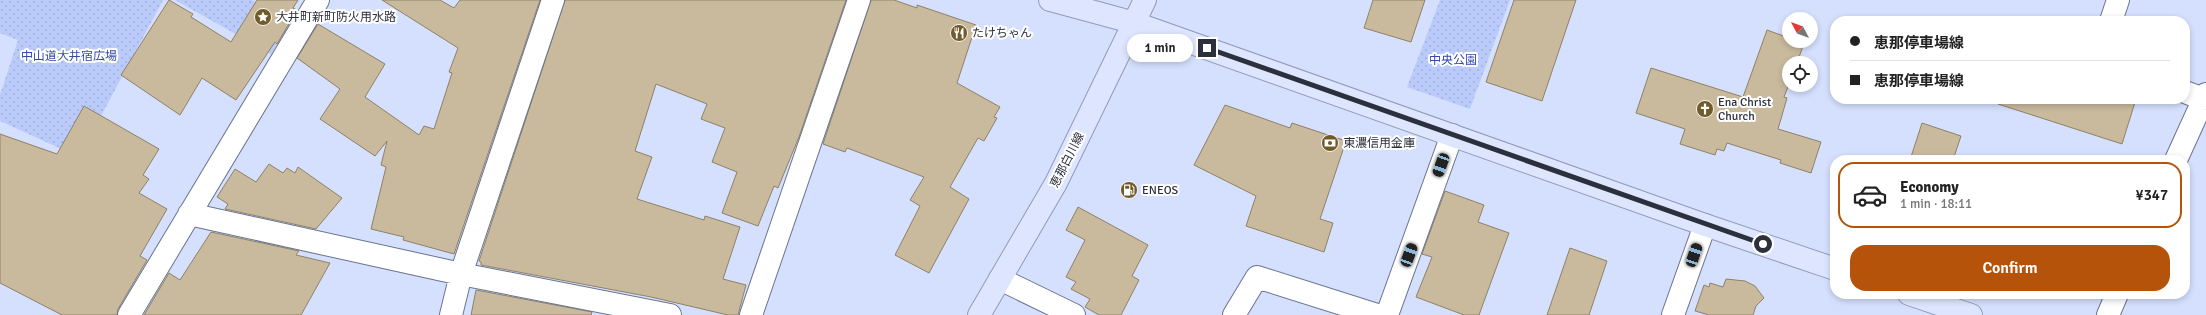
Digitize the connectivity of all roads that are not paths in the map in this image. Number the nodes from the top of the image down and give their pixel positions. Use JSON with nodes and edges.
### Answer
{"nodes":[{"id":1,"x":318,"y":0,"type":"edge"},
{"id":2,"x":553,"y":0,"type":"edge"},
{"id":3,"x":859,"y":0,"type":"edge"},
{"id":4,"x":1050,"y":0,"type":"edge"},
{"id":5,"x":1145,"y":0,"type":"edge"},
{"id":6,"x":2118,"y":0,"type":"edge"},
{"id":7,"x":2113,"y":16,"type":"edge"},
{"id":8,"x":1135,"y":23,"type":"junction"},
{"id":9,"x":2198,"y":95,"type":"edge"},
{"id":10,"x":1452,"y":135,"type":"junction"},
{"id":11,"x":2178,"y":155,"type":"edge"},
{"id":12,"x":189,"y":214,"type":"junction"},
{"id":13,"x":1705,"y":225,"type":"junction"},
{"id":14,"x":1830,"y":267,"type":"edge"},
{"id":15,"x":461,"y":274,"type":"junction"},
{"id":16,"x":1000,"y":279,"type":"junction"},
{"id":17,"x":1924,"y":299,"type":"edge"},
{"id":18,"x":2116,"y":299,"type":"edge"},
{"id":19,"x":129,"y":315,"type":"edge"},
{"id":20,"x":451,"y":315,"type":"edge"},
{"id":21,"x":670,"y":315,"type":"edge"},
{"id":22,"x":751,"y":315,"type":"edge"},
{"id":23,"x":980,"y":315,"type":"edge"},
{"id":24,"x":1074,"y":315,"type":"edge"},
{"id":25,"x":1234,"y":315,"type":"edge"},
{"id":26,"x":1377,"y":315,"type":"edge"},
{"id":27,"x":1387,"y":315,"type":"edge"},
{"id":28,"x":1673,"y":315,"type":"edge"},
{"id":29,"x":1971,"y":315,"type":"edge"},
{"id":30,"x":2108,"y":315,"type":"edge"}],
"edges":[{"from":1,"to":12,"type":"street"},
{"from":2,"to":15,"type":"street"},
{"from":3,"to":22,"type":"street"},
{"from":4,"to":8,"type":"main road"},
{"from":5,"to":8,"type":"main road","name":"恵那白川線"},
{"from":6,"to":7,"type":"street"},
{"from":8,"to":10,"type":"main road"},
{"from":8,"to":16,"type":"main road","name":"恵那白川線"},
{"from":9,"to":11,"type":"street"},
{"from":10,"to":13,"type":"main road"},
{"from":10,"to":27,"type":"street"},
{"from":12,"to":15,"type":"street"},
{"from":12,"to":19,"type":"street"},
{"from":13,"to":14,"type":"main road"},
{"from":13,"to":28,"type":"street"},
{"from":15,"to":20,"type":"street"},
{"from":15,"to":21,"type":"street"},
{"from":16,"to":23,"type":"main road","name":"恵那白川線"},
{"from":16,"to":24,"type":"street"},
{"from":17,"to":29,"type":"main road"},
{"from":18,"to":30,"type":"street"},
{"from":25,"to":26,"type":"street"}]}
